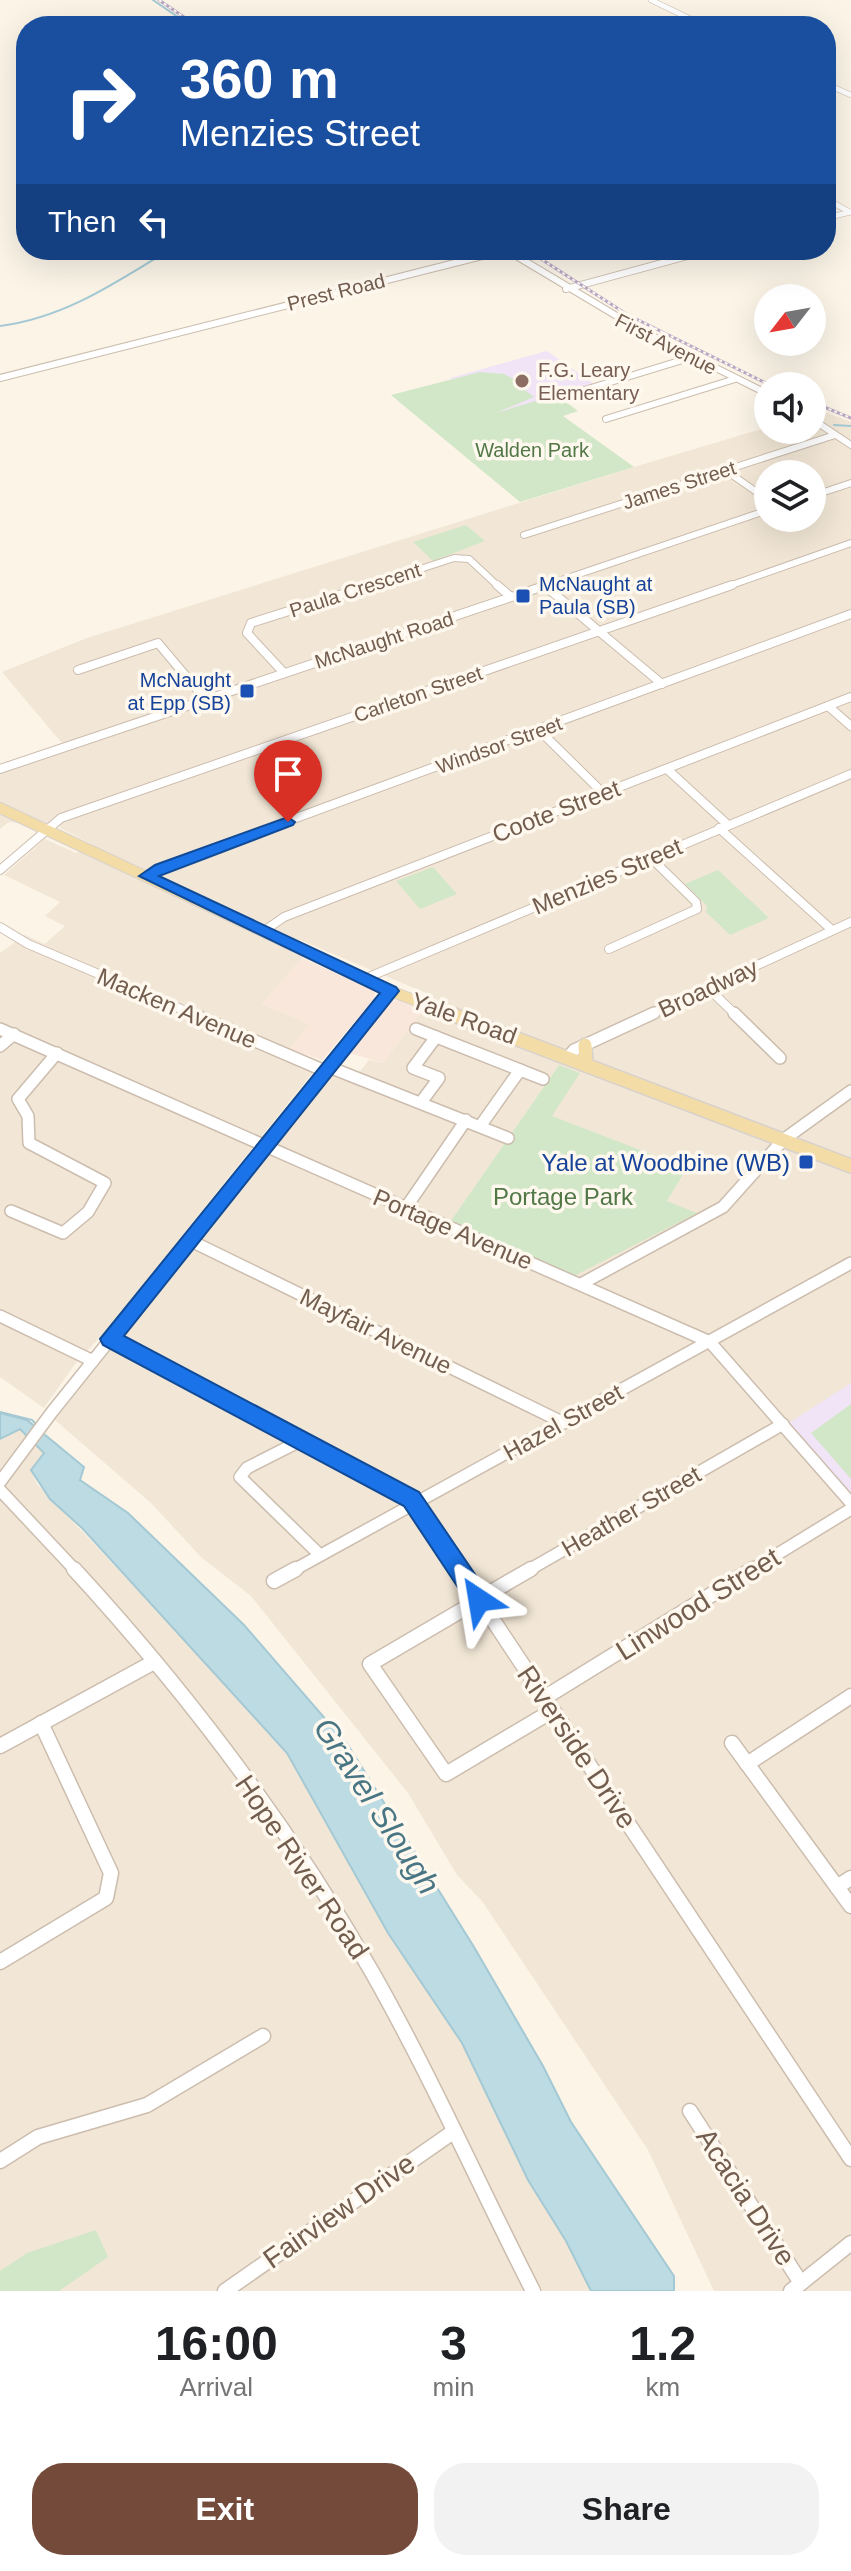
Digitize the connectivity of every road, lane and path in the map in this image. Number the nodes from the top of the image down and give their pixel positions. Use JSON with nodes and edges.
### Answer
{"nodes":[{"id":1,"x":651,"y":0,"type":"edge"},
{"id":2,"x":684,"y":16,"type":"edge"},
{"id":3,"x":461,"y":260,"type":"edge"},
{"id":4,"x":523,"y":260,"type":"edge"},
{"id":5,"x":672,"y":260,"type":"edge"},
{"id":6,"x":566,"y":289,"type":"junction"},
{"id":7,"x":689,"y":358,"type":"junction"},
{"id":8,"x":0,"y":378,"type":"edge"},
{"id":9,"x":735,"y":379,"type":"junction"},
{"id":10,"x":754,"y":388,"type":"edge"},
{"id":11,"x":565,"y":396,"type":"dead end"},
{"id":12,"x":606,"y":419,"type":"dead end"},
{"id":13,"x":826,"y":429,"type":"edge"},
{"id":14,"x":835,"y":435,"type":"junction"},
{"id":15,"x":851,"y":445,"type":"edge"},
{"id":16,"x":725,"y":470,"type":"junction"},
{"id":17,"x":851,"y":483,"type":"edge"},
{"id":18,"x":754,"y":490,"type":"edge"},
{"id":19,"x":826,"y":491,"type":"edge"},
{"id":20,"x":754,"y":515,"type":"edge"},
{"id":21,"x":524,"y":535,"type":"dead end"},
{"id":22,"x":851,"y":543,"type":"edge"},
{"id":23,"x":545,"y":586,"type":"junction"},
{"id":24,"x":511,"y":597,"type":"junction"},
{"id":25,"x":851,"y":614,"type":"edge"},
{"id":26,"x":598,"y":632,"type":"junction"},
{"id":27,"x":78,"y":670,"type":"dead end"},
{"id":28,"x":284,"y":673,"type":"junction"},
{"id":29,"x":662,"y":684,"type":"junction"},
{"id":30,"x":851,"y":697,"type":"edge"},
{"id":31,"x":206,"y":700,"type":"junction"},
{"id":32,"x":828,"y":706,"type":"junction"},
{"id":33,"x":851,"y":726,"type":"edge"},
{"id":34,"x":539,"y":730,"type":"junction"},
{"id":35,"x":0,"y":769,"type":"edge"},
{"id":36,"x":667,"y":769,"type":"junction"},
{"id":37,"x":851,"y":774,"type":"edge"},
{"id":38,"x":603,"y":793,"type":"junction"},
{"id":39,"x":0,"y":808,"type":"edge"},
{"id":40,"x":724,"y":827,"type":"junction"},
{"id":41,"x":47,"y":830,"type":"junction"},
{"id":42,"x":651,"y":858,"type":"junction"},
{"id":43,"x":0,"y":870,"type":"edge"},
{"id":44,"x":147,"y":876,"type":"junction"},
{"id":45,"x":851,"y":922,"type":"edge"},
{"id":46,"x":0,"y":927,"type":"edge"},
{"id":47,"x":832,"y":930,"type":"junction"},
{"id":48,"x":264,"y":931,"type":"junction"},
{"id":49,"x":609,"y":949,"type":"dead end"},
{"id":50,"x":364,"y":979,"type":"junction"},
{"id":51,"x":708,"y":988,"type":"junction"},
{"id":52,"x":390,"y":991,"type":"junction"},
{"id":53,"x":0,"y":1029,"type":"edge"},
{"id":54,"x":416,"y":1029,"type":"dead end"},
{"id":55,"x":14,"y":1034,"type":"junction"},
{"id":56,"x":436,"y":1037,"type":"junction"},
{"id":57,"x":585,"y":1045,"type":"junction"},
{"id":58,"x":0,"y":1046,"type":"edge"},
{"id":59,"x":57,"y":1053,"type":"junction"},
{"id":60,"x":568,"y":1057,"type":"junction"},
{"id":61,"x":780,"y":1058,"type":"dead end"},
{"id":62,"x":586,"y":1064,"type":"junction"},
{"id":63,"x":327,"y":1069,"type":"junction"},
{"id":64,"x":520,"y":1070,"type":"junction"},
{"id":65,"x":543,"y":1079,"type":"dead end"},
{"id":66,"x":851,"y":1091,"type":"edge"},
{"id":67,"x":422,"y":1101,"type":"junction"},
{"id":68,"x":466,"y":1120,"type":"junction"},
{"id":69,"x":481,"y":1125,"type":"junction"},
{"id":70,"x":508,"y":1138,"type":"dead end"},
{"id":71,"x":783,"y":1140,"type":"junction"},
{"id":72,"x":263,"y":1147,"type":"junction"},
{"id":73,"x":851,"y":1166,"type":"edge"},
{"id":74,"x":405,"y":1209,"type":"junction"},
{"id":75,"x":11,"y":1211,"type":"dead end"},
{"id":76,"x":189,"y":1240,"type":"junction"},
{"id":77,"x":851,"y":1263,"type":"edge"},
{"id":78,"x":581,"y":1284,"type":"junction"},
{"id":79,"x":0,"y":1316,"type":"edge"},
{"id":80,"x":110,"y":1339,"type":"junction"},
{"id":81,"x":710,"y":1342,"type":"junction"},
{"id":82,"x":93,"y":1361,"type":"junction"},
{"id":83,"x":564,"y":1423,"type":"junction"},
{"id":84,"x":783,"y":1424,"type":"junction"},
{"id":85,"x":302,"y":1440,"type":"junction"},
{"id":86,"x":3,"y":1478,"type":"edge"},
{"id":87,"x":0,"y":1490,"type":"edge"},
{"id":88,"x":415,"y":1503,"type":"junction"},
{"id":89,"x":851,"y":1506,"type":"edge"},
{"id":90,"x":320,"y":1555,"type":"junction"},
{"id":91,"x":274,"y":1581,"type":"dead end"},
{"id":92,"x":479,"y":1599,"type":"junction"},
{"id":93,"x":154,"y":1662,"type":"junction"},
{"id":94,"x":851,"y":1696,"type":"edge"},
{"id":95,"x":544,"y":1698,"type":"junction"},
{"id":96,"x":552,"y":1711,"type":"junction"},
{"id":97,"x":41,"y":1723,"type":"junction"},
{"id":98,"x":732,"y":1743,"type":"dead end"},
{"id":99,"x":0,"y":1746,"type":"edge"},
{"id":100,"x":747,"y":1764,"type":"junction"},
{"id":101,"x":851,"y":1878,"type":"edge"},
{"id":102,"x":837,"y":1887,"type":"junction"},
{"id":103,"x":851,"y":1906,"type":"edge"},
{"id":104,"x":0,"y":1962,"type":"edge"},
{"id":105,"x":263,"y":2036,"type":"dead end"},
{"id":106,"x":690,"y":2111,"type":"dead end"},
{"id":107,"x":453,"y":2132,"type":"junction"},
{"id":108,"x":851,"y":2159,"type":"edge"},
{"id":109,"x":0,"y":2161,"type":"edge"},
{"id":110,"x":851,"y":2243,"type":"edge"},
{"id":111,"x":796,"y":2287,"type":"edge"},
{"id":112,"x":225,"y":2291,"type":"edge"},
{"id":113,"x":533,"y":2291,"type":"edge"}],
"edges":[{"from":1,"to":2,"type":"street"},
{"from":3,"to":8,"type":"street","name":"Prest Road"},
{"from":4,"to":6,"type":"street","name":"Prest Road"},
{"from":5,"to":6,"type":"street"},
{"from":6,"to":7,"type":"street","name":"First Avenue"},
{"from":7,"to":9,"type":"street","name":"First Avenue"},
{"from":7,"to":11,"type":"street"},
{"from":9,"to":10,"type":"street","name":"First Avenue"},
{"from":9,"to":12,"type":"street"},
{"from":13,"to":14,"type":"street"},
{"from":14,"to":15,"type":"street"},
{"from":14,"to":16,"type":"street","name":"James Street"},
{"from":16,"to":18,"type":"street"},
{"from":16,"to":21,"type":"street","name":"James Street"},
{"from":17,"to":19,"type":"street"},
{"from":20,"to":23,"type":"street","name":"McNaught Road"},
{"from":22,"to":26,"type":"street","name":"Carleton Street"},
{"from":23,"to":24,"type":"street","name":"McNaught Road"},
{"from":23,"to":26,"type":"street"},
{"from":24,"to":28,"type":"street","name":"McNaught Road"},
{"from":24,"to":28,"type":"street","name":"Paula Crescent"},
{"from":25,"to":29,"type":"street","name":"Windsor Street"},
{"from":26,"to":29,"type":"street"},
{"from":26,"to":41,"type":"street","name":"Carleton Street"},
{"from":27,"to":31,"type":"street"},
{"from":28,"to":31,"type":"street","name":"McNaught Road"},
{"from":29,"to":34,"type":"street","name":"Windsor Street"},
{"from":30,"to":32,"type":"street","name":"Coote Street"},
{"from":31,"to":35,"type":"street","name":"McNaught Road"},
{"from":32,"to":33,"type":"street"},
{"from":32,"to":36,"type":"street","name":"Coote Street"},
{"from":34,"to":38,"type":"street"},
{"from":34,"to":44,"type":"street","name":"Windsor Street"},
{"from":36,"to":38,"type":"street","name":"Coote Street"},
{"from":36,"to":40,"type":"street"},
{"from":37,"to":40,"type":"street","name":"Menzies Street"},
{"from":38,"to":48,"type":"street","name":"Coote Street"},
{"from":39,"to":41,"type":"main road","name":"Yale Road"},
{"from":40,"to":42,"type":"street","name":"Menzies Street"},
{"from":40,"to":47,"type":"street"},
{"from":41,"to":43,"type":"street","name":"Carleton Street"},
{"from":41,"to":44,"type":"main road","name":"Yale Road"},
{"from":42,"to":49,"type":"street"},
{"from":42,"to":50,"type":"street","name":"Menzies Street"},
{"from":44,"to":48,"type":"main road","name":"Yale Road"},
{"from":45,"to":47,"type":"street","name":"Broadway"},
{"from":46,"to":63,"type":"street","name":"Macken Avenue"},
{"from":47,"to":51,"type":"street","name":"Broadway"},
{"from":48,"to":50,"type":"main road","name":"Yale Road"},
{"from":50,"to":52,"type":"main road","name":"Yale Road"},
{"from":51,"to":57,"type":"street","name":"Broadway"},
{"from":51,"to":61,"type":"street"},
{"from":52,"to":60,"type":"main road","name":"Yale Road"},
{"from":52,"to":63,"type":"street"},
{"from":53,"to":55,"type":"street","name":"Portage Avenue"},
{"from":54,"to":56,"type":"street"},
{"from":55,"to":58,"type":"street"},
{"from":55,"to":59,"type":"street","name":"Portage Avenue"},
{"from":56,"to":64,"type":"street"},
{"from":56,"to":67,"type":"street"},
{"from":57,"to":60,"type":"street","name":"Broadway"},
{"from":57,"to":62,"type":"main road"},
{"from":59,"to":72,"type":"street","name":"Portage Avenue"},
{"from":59,"to":75,"type":"street"},
{"from":60,"to":62,"type":"main road","name":"Yale Road"},
{"from":62,"to":71,"type":"main road","name":"Yale Road"},
{"from":63,"to":67,"type":"street","name":"Macken Avenue"},
{"from":63,"to":72,"type":"street"},
{"from":64,"to":65,"type":"street"},
{"from":64,"to":69,"type":"street"},
{"from":66,"to":71,"type":"street"},
{"from":67,"to":68,"type":"street","name":"Macken Avenue"},
{"from":68,"to":69,"type":"street","name":"Macken Avenue"},
{"from":68,"to":74,"type":"street"},
{"from":69,"to":70,"type":"street","name":"Macken Avenue"},
{"from":71,"to":73,"type":"main road","name":"Yale Road"},
{"from":71,"to":78,"type":"street"},
{"from":72,"to":74,"type":"street","name":"Portage Avenue"},
{"from":72,"to":76,"type":"street"},
{"from":74,"to":78,"type":"street","name":"Portage Avenue"},
{"from":76,"to":80,"type":"street"},
{"from":76,"to":83,"type":"street","name":"Mayfair Avenue"},
{"from":77,"to":81,"type":"street","name":"Hazel Street"},
{"from":78,"to":81,"type":"street","name":"Portage Avenue"},
{"from":79,"to":82,"type":"street"},
{"from":80,"to":82,"type":"street"},
{"from":80,"to":85,"type":"street","name":"Riverside Drive"},
{"from":81,"to":83,"type":"street","name":"Hazel Street"},
{"from":81,"to":84,"type":"street","name":"Portage Avenue"},
{"from":82,"to":86,"type":"street"},
{"from":83,"to":88,"type":"street","name":"Hazel Street"},
{"from":84,"to":89,"type":"street","name":"Portage Avenue"},
{"from":84,"to":92,"type":"street","name":"Heather Street"},
{"from":85,"to":88,"type":"street","name":"Riverside Drive"},
{"from":85,"to":90,"type":"street"},
{"from":87,"to":93,"type":"street","name":"Hope River Road"},
{"from":88,"to":90,"type":"street","name":"Hazel Street"},
{"from":88,"to":92,"type":"street","name":"Riverside Drive"},
{"from":89,"to":95,"type":"street","name":"Linwood Street"},
{"from":90,"to":91,"type":"street","name":"Hazel Street"},
{"from":92,"to":95,"type":"street","name":"Riverside Drive"},
{"from":92,"to":96,"type":"street","name":"Heather Street"},
{"from":93,"to":97,"type":"street"},
{"from":93,"to":107,"type":"street","name":"Hope River Road"},
{"from":94,"to":100,"type":"street"},
{"from":95,"to":96,"type":"street","name":"Riverside Drive"},
{"from":96,"to":108,"type":"street","name":"Riverside Drive"},
{"from":97,"to":99,"type":"street"},
{"from":97,"to":104,"type":"street"},
{"from":98,"to":100,"type":"street"},
{"from":100,"to":102,"type":"street"},
{"from":101,"to":102,"type":"street"},
{"from":102,"to":103,"type":"street"},
{"from":105,"to":109,"type":"street"},
{"from":106,"to":111,"type":"street","name":"Acacia Drive"},
{"from":107,"to":112,"type":"street","name":"Fairview Drive"},
{"from":107,"to":113,"type":"street","name":"Hope River Road"},
{"from":110,"to":111,"type":"street"}]}
